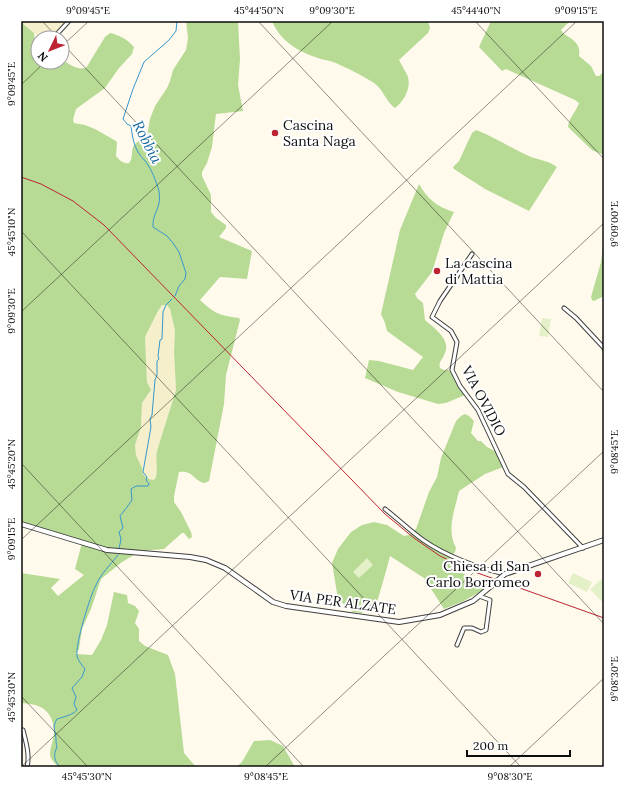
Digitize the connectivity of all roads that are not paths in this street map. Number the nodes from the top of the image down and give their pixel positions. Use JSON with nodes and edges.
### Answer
{"nodes":[{"id":1,"x":69,"y":21,"type":"edge"},
{"id":2,"x":61,"y":30,"type":"edge"},
{"id":3,"x":472,"y":254,"type":"dead end"},
{"id":4,"x":564,"y":308,"type":"dead end"},
{"id":5,"x":604,"y":348,"type":"edge"},
{"id":6,"x":385,"y":509,"type":"dead end"},
{"id":7,"x":21,"y":524,"type":"edge"},
{"id":8,"x":604,"y":540,"type":"edge"},
{"id":9,"x":583,"y":548,"type":"junction"},
{"id":10,"x":505,"y":574,"type":"junction"},
{"id":11,"x":479,"y":596,"type":"junction"},
{"id":12,"x":457,"y":645,"type":"dead end"},
{"id":13,"x":23,"y":730,"type":"dead end"},
{"id":14,"x":27,"y":767,"type":"edge"}],
"edges":[{"from":1,"to":2,"type":"street"},
{"from":3,"to":9,"type":"street","name":"VIA OVIDIO"},
{"from":4,"to":5,"type":"street"},
{"from":6,"to":10,"type":"street"},
{"from":7,"to":11,"type":"street","name":"VIA PER ALZATE"},
{"from":8,"to":9,"type":"street","name":"VIA PER ALZATE"},
{"from":9,"to":10,"type":"street","name":"VIA PER ALZATE"},
{"from":10,"to":11,"type":"street","name":"VIA PER ALZATE","bridge":true},
{"from":11,"to":12,"type":"street"},
{"from":13,"to":14,"type":"street"}]}
